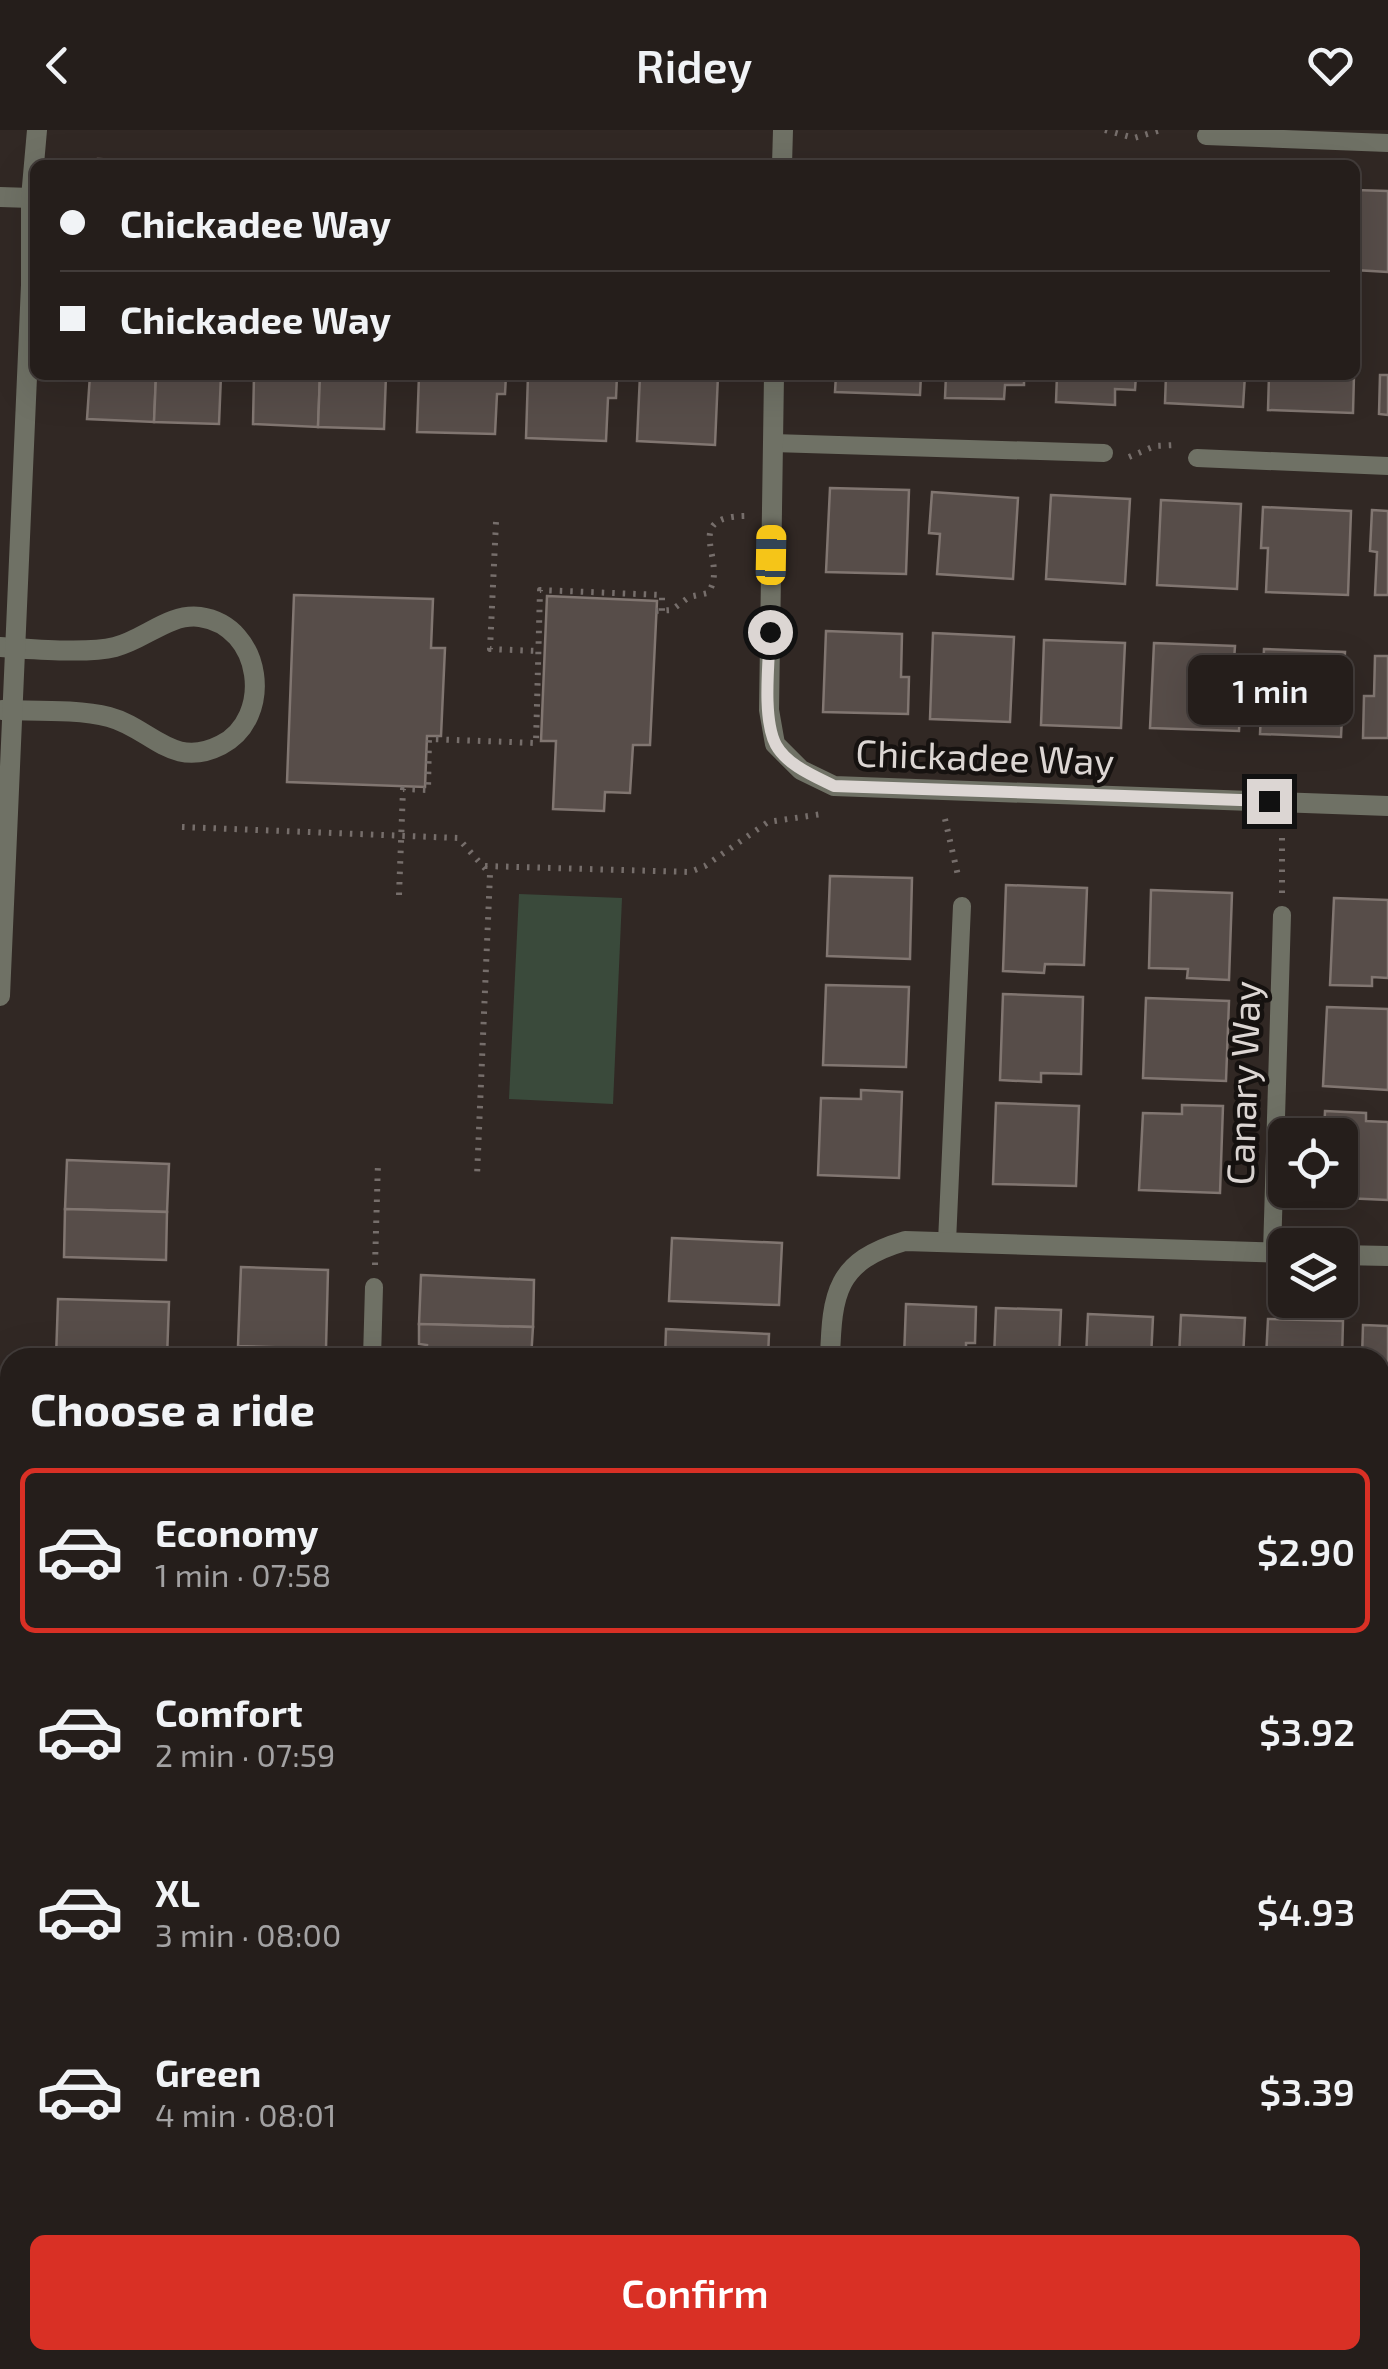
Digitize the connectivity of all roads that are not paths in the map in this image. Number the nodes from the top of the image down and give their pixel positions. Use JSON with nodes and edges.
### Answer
{"nodes":[{"id":1,"x":37,"y":130,"type":"edge"},
{"id":2,"x":783,"y":130,"type":"edge"},
{"id":3,"x":1206,"y":136,"type":"dead end"},
{"id":4,"x":1388,"y":143,"type":"edge"},
{"id":5,"x":34,"y":160,"type":"edge"},
{"id":6,"x":782,"y":160,"type":"edge"},
{"id":7,"x":0,"y":196,"type":"edge"},
{"id":8,"x":30,"y":198,"type":"edge"},
{"id":9,"x":30,"y":327,"type":"edge"},
{"id":10,"x":774,"y":380,"type":"edge"},
{"id":11,"x":773,"y":443,"type":"junction"},
{"id":12,"x":1104,"y":453,"type":"road end"},
{"id":13,"x":1197,"y":458,"type":"road end"},
{"id":14,"x":1388,"y":466,"type":"edge"},
{"id":15,"x":7,"y":648,"type":"edge"},
{"id":16,"x":7,"y":710,"type":"edge"},
{"id":17,"x":1388,"y":806,"type":"edge"},
{"id":18,"x":962,"y":906,"type":"road end"},
{"id":19,"x":1282,"y":914,"type":"road end"},
{"id":20,"x":0,"y":996,"type":"edge"},
{"id":21,"x":1279,"y":1228,"type":"edge"},
{"id":22,"x":947,"y":1242,"type":"junction"},
{"id":23,"x":1268,"y":1253,"type":"edge"},
{"id":24,"x":1358,"y":1255,"type":"edge"},
{"id":25,"x":1388,"y":1256,"type":"edge"},
{"id":26,"x":374,"y":1286,"type":"road end"},
{"id":27,"x":372,"y":1348,"type":"edge"},
{"id":28,"x":830,"y":1348,"type":"edge"}],
"edges":[{"from":1,"to":5,"type":"street"},
{"from":2,"to":6,"type":"street"},
{"from":3,"to":4,"type":"lane"},
{"from":7,"to":8,"type":"street"},
{"from":9,"to":15,"type":"street"},
{"from":10,"to":11,"type":"street","name":"Chickadee Way"},
{"from":11,"to":12,"type":"lane"},
{"from":11,"to":17,"type":"street","name":"Chickadee Way"},
{"from":13,"to":14,"type":"lane"},
{"from":15,"to":16,"type":"street"},
{"from":15,"to":16,"type":"street"},
{"from":16,"to":20,"type":"street"},
{"from":18,"to":22,"type":"lane"},
{"from":19,"to":21,"type":"lane","name":"Canary Way"},
{"from":22,"to":23,"type":"street","name":"Canary Way"},
{"from":22,"to":28,"type":"street","name":"Canary Way"},
{"from":24,"to":25,"type":"street"},
{"from":26,"to":27,"type":"lane"}]}
